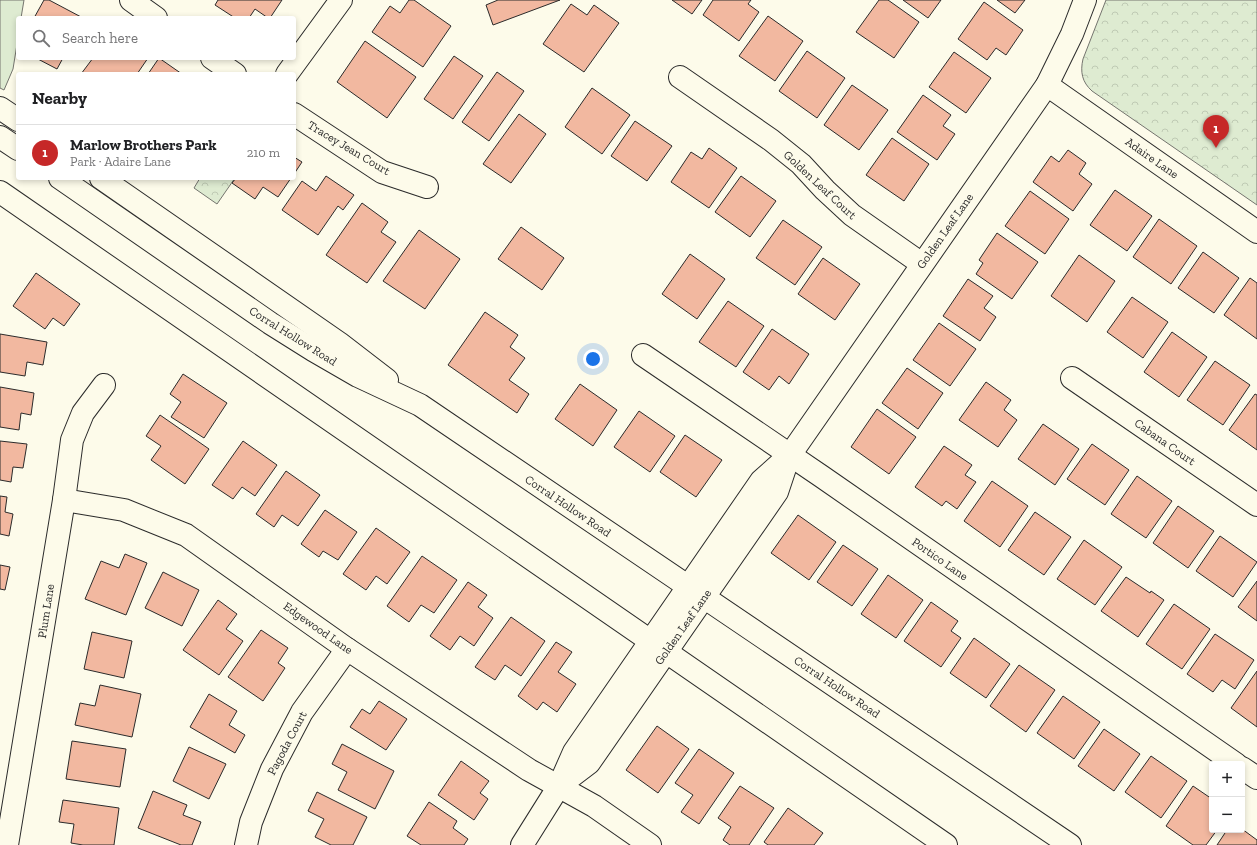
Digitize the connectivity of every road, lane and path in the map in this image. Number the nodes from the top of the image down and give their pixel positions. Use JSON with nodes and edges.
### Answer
{"nodes":[{"id":1,"x":131,"y":0,"type":"edge"},
{"id":2,"x":341,"y":0,"type":"edge"},
{"id":3,"x":1085,"y":0,"type":"edge"},
{"id":4,"x":153,"y":16,"type":"edge"},
{"id":5,"x":215,"y":60,"type":"edge"},
{"id":6,"x":232,"y":72,"type":"edge"},
{"id":7,"x":288,"y":72,"type":"edge"},
{"id":8,"x":680,"y":77,"type":"dead end"},
{"id":9,"x":1047,"y":85,"type":"junction"},
{"id":10,"x":0,"y":108,"type":"edge"},
{"id":11,"x":296,"y":115,"type":"edge"},
{"id":12,"x":16,"y":119,"type":"edge"},
{"id":13,"x":0,"y":136,"type":"edge"},
{"id":14,"x":16,"y":148,"type":"edge"},
{"id":15,"x":63,"y":180,"type":"edge"},
{"id":16,"x":104,"y":180,"type":"edge"},
{"id":17,"x":427,"y":187,"type":"dead end"},
{"id":18,"x":0,"y":192,"type":"edge"},
{"id":19,"x":1257,"y":232,"type":"edge"},
{"id":20,"x":922,"y":264,"type":"junction"},
{"id":21,"x":643,"y":355,"type":"dead end"},
{"id":22,"x":1072,"y":378,"type":"dead end"},
{"id":23,"x":104,"y":385,"type":"dead end"},
{"id":24,"x":420,"y":405,"type":"junction"},
{"id":25,"x":790,"y":455,"type":"junction"},
{"id":26,"x":64,"y":500,"type":"junction"},
{"id":27,"x":1257,"y":506,"type":"edge"},
{"id":28,"x":696,"y":592,"type":"junction"},
{"id":29,"x":658,"y":646,"type":"junction"},
{"id":30,"x":347,"y":649,"type":"junction"},
{"id":31,"x":1232,"y":761,"type":"edge"},
{"id":32,"x":1245,"y":770,"type":"edge"},
{"id":33,"x":1257,"y":778,"type":"edge"},
{"id":34,"x":560,"y":786,"type":"junction"},
{"id":35,"x":7,"y":845,"type":"edge"},
{"id":36,"x":246,"y":845,"type":"edge"},
{"id":37,"x":522,"y":845,"type":"edge"},
{"id":38,"x":650,"y":845,"type":"edge"},
{"id":39,"x":946,"y":845,"type":"edge"},
{"id":40,"x":1070,"y":845,"type":"edge"}],
"edges":[{"from":1,"to":4,"type":"street"},
{"from":2,"to":7,"type":"street"},
{"from":3,"to":9,"type":"street","name":"Golden Leaf Lane"},
{"from":5,"to":6,"type":"street"},
{"from":8,"to":20,"type":"street","name":"Golden Leaf Court"},
{"from":9,"to":19,"type":"street","name":"Adaire Lane"},
{"from":9,"to":20,"type":"street","name":"Golden Leaf Lane"},
{"from":10,"to":12,"type":"street"},
{"from":11,"to":17,"type":"street","name":"Tracey Jean Court"},
{"from":13,"to":14,"type":"street"},
{"from":15,"to":24,"type":"street","name":"Corral Hollow Road"},
{"from":16,"to":24,"type":"street"},
{"from":18,"to":29,"type":"street"},
{"from":20,"to":25,"type":"street","name":"Golden Leaf Lane"},
{"from":21,"to":25,"type":"street","name":"Portico Lane"},
{"from":22,"to":27,"type":"street","name":"Cabana Court"},
{"from":23,"to":26,"type":"street","name":"Plum Lane"},
{"from":24,"to":28,"type":"street","name":"Corral Hollow Road"},
{"from":25,"to":28,"type":"street","name":"Golden Leaf Lane"},
{"from":25,"to":31,"type":"street","name":"Portico Lane"},
{"from":26,"to":30,"type":"street","name":"Edgewood Lane"},
{"from":26,"to":35,"type":"street","name":"Plum Lane"},
{"from":28,"to":29,"type":"street","name":"Golden Leaf Lane"},
{"from":28,"to":40,"type":"street","name":"Corral Hollow Road"},
{"from":29,"to":34,"type":"street","name":"Golden Leaf Lane"},
{"from":29,"to":39,"type":"street"},
{"from":30,"to":34,"type":"street","name":"Edgewood Lane"},
{"from":30,"to":36,"type":"street","name":"Pagoda Court"},
{"from":32,"to":33,"type":"street"},
{"from":34,"to":37,"type":"street","name":"Golden Leaf Lane"},
{"from":34,"to":38,"type":"street","name":"Edgewood Lane"}]}
